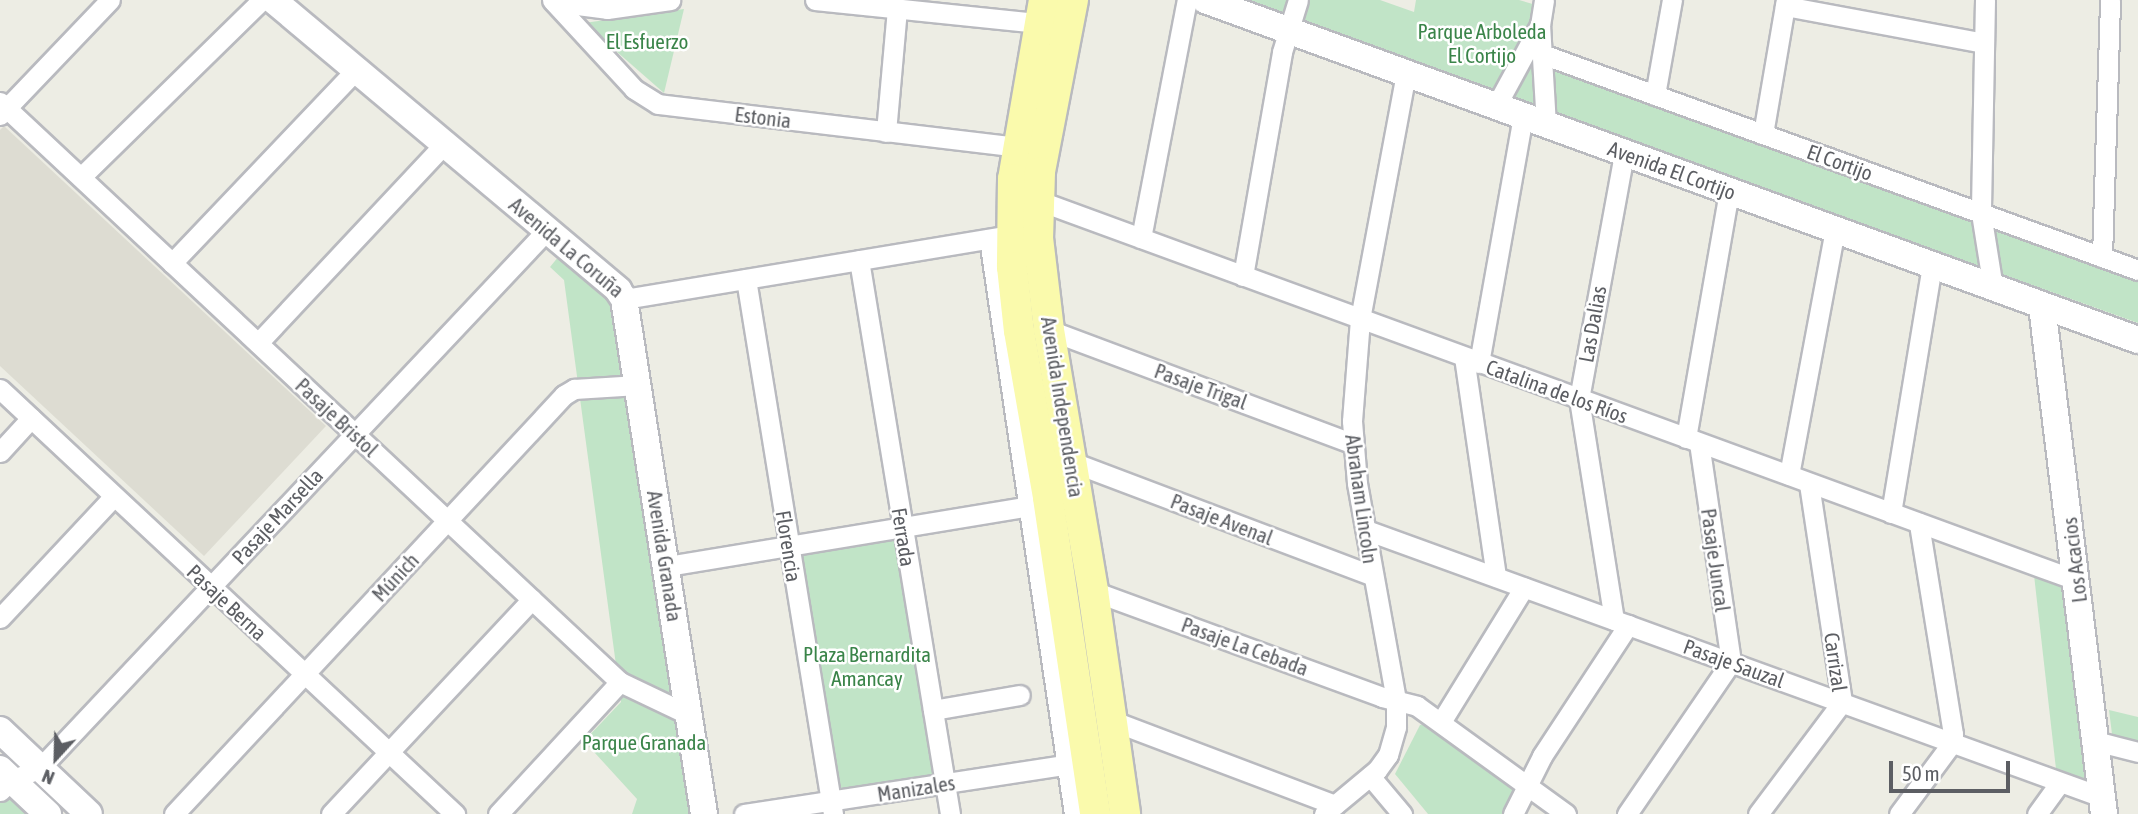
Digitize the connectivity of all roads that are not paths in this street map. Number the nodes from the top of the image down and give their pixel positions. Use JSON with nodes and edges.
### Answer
{"nodes":[{"id":1,"x":110,"y":0,"type":"edge"},
{"id":2,"x":262,"y":0,"type":"edge"},
{"id":3,"x":273,"y":0,"type":"edge"},
{"id":4,"x":670,"y":0,"type":"edge"},
{"id":5,"x":816,"y":0,"type":"edge"},
{"id":6,"x":1073,"y":0,"type":"edge"},
{"id":7,"x":1187,"y":0,"type":"edge"},
{"id":8,"x":1205,"y":0,"type":"edge"},
{"id":9,"x":1298,"y":0,"type":"edge"},
{"id":10,"x":1544,"y":0,"type":"edge"},
{"id":11,"x":1672,"y":0,"type":"edge"},
{"id":12,"x":1985,"y":0,"type":"edge"},
{"id":13,"x":2110,"y":0,"type":"edge"},
{"id":14,"x":553,"y":1,"type":"edge"},
{"id":15,"x":1786,"y":3,"type":"edge"},
{"id":16,"x":897,"y":8,"type":"junction"},
{"id":17,"x":1041,"y":12,"type":"edge"},
{"id":18,"x":1540,"y":24,"type":"junction"},
{"id":19,"x":1289,"y":30,"type":"junction"},
{"id":20,"x":1984,"y":43,"type":"junction"},
{"id":21,"x":1542,"y":54,"type":"junction"},
{"id":22,"x":356,"y":70,"type":"junction"},
{"id":23,"x":1406,"y":73,"type":"junction"},
{"id":24,"x":1655,"y":95,"type":"junction"},
{"id":25,"x":1496,"y":106,"type":"junction"},
{"id":26,"x":2,"y":108,"type":"edge"},
{"id":27,"x":1535,"y":120,"type":"junction"},
{"id":28,"x":886,"y":132,"type":"junction"},
{"id":29,"x":1763,"y":134,"type":"junction"},
{"id":30,"x":444,"y":144,"type":"junction"},
{"id":31,"x":1018,"y":147,"type":"junction"},
{"id":32,"x":1624,"y":153,"type":"junction"},
{"id":33,"x":81,"y":177,"type":"junction"},
{"id":34,"x":1729,"y":191,"type":"junction"},
{"id":35,"x":1037,"y":200,"type":"junction"},
{"id":36,"x":1981,"y":213,"type":"junction"},
{"id":37,"x":547,"y":230,"type":"junction"},
{"id":38,"x":1835,"y":230,"type":"junction"},
{"id":39,"x":1000,"y":237,"type":"junction"},
{"id":40,"x":1141,"y":238,"type":"junction"},
{"id":41,"x":2102,"y":257,"type":"junction"},
{"id":42,"x":859,"y":260,"type":"junction"},
{"id":43,"x":172,"y":263,"type":"junction"},
{"id":44,"x":1932,"y":265,"type":"junction"},
{"id":45,"x":2138,"y":270,"type":"edge"},
{"id":46,"x":1243,"y":276,"type":"junction"},
{"id":47,"x":746,"y":279,"type":"junction"},
{"id":48,"x":1993,"y":288,"type":"junction"},
{"id":49,"x":624,"y":299,"type":"junction"},
{"id":50,"x":2042,"y":306,"type":"junction"},
{"id":51,"x":1360,"y":319,"type":"junction"},
{"id":52,"x":1049,"y":330,"type":"junction"},
{"id":53,"x":2138,"y":340,"type":"edge"},
{"id":54,"x":258,"y":342,"type":"junction"},
{"id":55,"x":1472,"y":360,"type":"junction"},
{"id":56,"x":638,"y":385,"type":"junction"},
{"id":57,"x":0,"y":389,"type":"edge"},
{"id":58,"x":1579,"y":399,"type":"junction"},
{"id":59,"x":31,"y":418,"type":"junction"},
{"id":60,"x":355,"y":434,"type":"junction"},
{"id":61,"x":1692,"y":440,"type":"junction"},
{"id":62,"x":1352,"y":443,"type":"junction"},
{"id":63,"x":0,"y":452,"type":"edge"},
{"id":64,"x":1072,"y":462,"type":"junction"},
{"id":65,"x":1788,"y":475,"type":"junction"},
{"id":66,"x":1809,"y":483,"type":"junction"},
{"id":67,"x":114,"y":496,"type":"junction"},
{"id":68,"x":1029,"y":506,"type":"junction"},
{"id":69,"x":1891,"y":513,"type":"junction"},
{"id":70,"x":447,"y":520,"type":"junction"},
{"id":71,"x":1919,"y":523,"type":"junction"},
{"id":72,"x":902,"y":526,"type":"junction"},
{"id":73,"x":1366,"y":530,"type":"junction"},
{"id":74,"x":789,"y":545,"type":"junction"},
{"id":75,"x":667,"y":566,"type":"junction"},
{"id":76,"x":1373,"y":576,"type":"junction"},
{"id":77,"x":1496,"y":577,"type":"junction"},
{"id":78,"x":2076,"y":580,"type":"junction"},
{"id":79,"x":211,"y":586,"type":"junction"},
{"id":80,"x":1524,"y":587,"type":"junction"},
{"id":81,"x":1093,"y":591,"type":"junction"},
{"id":82,"x":532,"y":599,"type":"junction"},
{"id":83,"x":0,"y":618,"type":"edge"},
{"id":84,"x":1621,"y":622,"type":"junction"},
{"id":85,"x":1731,"y":662,"type":"junction"},
{"id":86,"x":304,"y":674,"type":"junction"},
{"id":87,"x":620,"y":682,"type":"junction"},
{"id":88,"x":1020,"y":695,"type":"dead end"},
{"id":89,"x":1396,"y":700,"type":"junction"},
{"id":90,"x":1842,"y":702,"type":"junction"},
{"id":91,"x":933,"y":710,"type":"junction"},
{"id":92,"x":687,"y":714,"type":"junction"},
{"id":93,"x":1114,"y":721,"type":"junction"},
{"id":94,"x":1441,"y":722,"type":"junction"},
{"id":95,"x":0,"y":730,"type":"edge"},
{"id":96,"x":2095,"y":741,"type":"junction"},
{"id":97,"x":1952,"y":743,"type":"junction"},
{"id":98,"x":389,"y":752,"type":"junction"},
{"id":99,"x":2138,"y":752,"type":"edge"},
{"id":100,"x":1078,"y":763,"type":"junction"},
{"id":101,"x":40,"y":768,"type":"junction"},
{"id":102,"x":1370,"y":776,"type":"junction"},
{"id":103,"x":4,"y":780,"type":"edge"},
{"id":104,"x":2060,"y":782,"type":"junction"},
{"id":105,"x":945,"y":783,"type":"junction"},
{"id":106,"x":1527,"y":786,"type":"junction"},
{"id":107,"x":2103,"y":806,"type":"edge"},
{"id":108,"x":832,"y":807,"type":"edge"},
{"id":109,"x":1330,"y":809,"type":"edge"},
{"id":110,"x":48,"y":814,"type":"edge"},
{"id":111,"x":89,"y":814,"type":"edge"},
{"id":112,"x":174,"y":814,"type":"edge"},
{"id":113,"x":331,"y":814,"type":"edge"},
{"id":114,"x":455,"y":814,"type":"edge"},
{"id":115,"x":498,"y":814,"type":"edge"},
{"id":116,"x":704,"y":814,"type":"edge"},
{"id":117,"x":744,"y":814,"type":"edge"},
{"id":118,"x":950,"y":814,"type":"edge"},
{"id":119,"x":1074,"y":814,"type":"edge"},
{"id":120,"x":1095,"y":814,"type":"edge"},
{"id":121,"x":1125,"y":814,"type":"edge"},
{"id":122,"x":1402,"y":814,"type":"edge"},
{"id":123,"x":1513,"y":814,"type":"edge"},
{"id":124,"x":1566,"y":814,"type":"edge"},
{"id":125,"x":1627,"y":814,"type":"edge"},
{"id":126,"x":1758,"y":814,"type":"edge"},
{"id":127,"x":1899,"y":814,"type":"edge"},
{"id":128,"x":2037,"y":814,"type":"edge"}],
"edges":[{"from":1,"to":26,"type":"street"},
{"from":2,"to":33,"type":"street"},
{"from":3,"to":22,"type":"street","name":"Avenida La Coruña"},
{"from":4,"to":14,"type":"street"},
{"from":5,"to":16,"type":"street"},
{"from":6,"to":35,"type":"main road","name":"Avenida Independencia"},
{"from":7,"to":40,"type":"street"},
{"from":8,"to":19,"type":"street","name":"Avenida El Cortijo"},
{"from":9,"to":19,"type":"street"},
{"from":10,"to":18,"type":"street"},
{"from":11,"to":24,"type":"street"},
{"from":12,"to":20,"type":"street"},
{"from":13,"to":41,"type":"street"},
{"from":14,"to":28,"type":"street","name":"Estonia"},
{"from":15,"to":20,"type":"street"},
{"from":15,"to":29,"type":"street"},
{"from":16,"to":17,"type":"street"},
{"from":16,"to":28,"type":"street"},
{"from":17,"to":31,"type":"main road","name":"Avenida Independencia"},
{"from":18,"to":21,"type":"street"},
{"from":18,"to":25,"type":"street"},
{"from":19,"to":23,"type":"street","name":"Avenida El Cortijo"},
{"from":19,"to":46,"type":"street"},
{"from":20,"to":36,"type":"street"},
{"from":21,"to":24,"type":"street","name":"El Cortijo"},
{"from":21,"to":27,"type":"street"},
{"from":22,"to":30,"type":"street","name":"Avenida La Coruña"},
{"from":22,"to":43,"type":"street"},
{"from":23,"to":25,"type":"street","name":"Avenida El Cortijo"},
{"from":23,"to":51,"type":"street","name":"Abraham Lincoln"},
{"from":24,"to":29,"type":"street","name":"El Cortijo"},
{"from":25,"to":27,"type":"street","name":"Avenida El Cortijo"},
{"from":26,"to":33,"type":"street","name":"Pasaje Bristol"},
{"from":27,"to":32,"type":"street","name":"Avenida El Cortijo"},
{"from":27,"to":55,"type":"street"},
{"from":28,"to":31,"type":"street","name":"Estonia"},
{"from":29,"to":36,"type":"street","name":"El Cortijo"},
{"from":30,"to":37,"type":"street","name":"Avenida La Coruña"},
{"from":30,"to":54,"type":"street"},
{"from":31,"to":39,"type":"main road","name":"Avenida Independencia"},
{"from":32,"to":34,"type":"street","name":"Avenida El Cortijo"},
{"from":32,"to":58,"type":"street","name":"Las Dalias"},
{"from":33,"to":43,"type":"street","name":"Pasaje Bristol"},
{"from":34,"to":38,"type":"street","name":"Avenida El Cortijo"},
{"from":34,"to":61,"type":"street","name":"Pasaje Juncal"},
{"from":35,"to":40,"type":"street","name":"Catalina de los Ríos"},
{"from":35,"to":52,"type":"main road","name":"Avenida Independencia"},
{"from":36,"to":41,"type":"street","name":"El Cortijo"},
{"from":36,"to":48,"type":"street"},
{"from":37,"to":49,"type":"street","name":"Avenida La Coruña"},
{"from":37,"to":60,"type":"street","name":"Pasaje Marsella"},
{"from":38,"to":44,"type":"street","name":"Avenida El Cortijo"},
{"from":38,"to":65,"type":"street"},
{"from":39,"to":42,"type":"street","name":"Avenida La Coruña"},
{"from":39,"to":68,"type":"street","name":"Avenida Independencia"},
{"from":39,"to":100,"type":"main road","name":"Avenida Independencia"},
{"from":40,"to":46,"type":"street","name":"Catalina de los Ríos"},
{"from":41,"to":45,"type":"street","name":"El Cortijo"},
{"from":42,"to":47,"type":"street","name":"Avenida La Coruña"},
{"from":42,"to":72,"type":"street","name":"Ferrada"},
{"from":43,"to":54,"type":"street","name":"Pasaje Bristol"},
{"from":44,"to":48,"type":"street","name":"Avenida El Cortijo"},
{"from":44,"to":69,"type":"street"},
{"from":46,"to":51,"type":"street","name":"Catalina de los Ríos"},
{"from":47,"to":49,"type":"street","name":"Avenida La Coruña"},
{"from":47,"to":74,"type":"street","name":"Florencia"},
{"from":48,"to":50,"type":"street","name":"Avenida El Cortijo"},
{"from":49,"to":56,"type":"street","name":"Avenida Granada"},
{"from":50,"to":53,"type":"street","name":"Avenida El Cortijo"},
{"from":50,"to":78,"type":"street","name":"Los Acacios"},
{"from":51,"to":55,"type":"street","name":"Catalina de los Ríos"},
{"from":51,"to":62,"type":"street","name":"Abraham Lincoln"},
{"from":52,"to":62,"type":"street","name":"Pasaje Trigal"},
{"from":52,"to":64,"type":"main road","name":"Avenida Independencia"},
{"from":54,"to":60,"type":"street","name":"Pasaje Bristol"},
{"from":55,"to":58,"type":"street","name":"Catalina de los Ríos"},
{"from":55,"to":77,"type":"street"},
{"from":56,"to":70,"type":"street","name":"Múnich"},
{"from":56,"to":75,"type":"street","name":"Avenida Granada"},
{"from":57,"to":59,"type":"street","name":"Pasaje Berna"},
{"from":58,"to":61,"type":"street","name":"Catalina de los Ríos"},
{"from":58,"to":84,"type":"street","name":"Las Dalias"},
{"from":59,"to":63,"type":"street"},
{"from":59,"to":67,"type":"street","name":"Pasaje Berna"},
{"from":60,"to":70,"type":"street","name":"Pasaje Bristol"},
{"from":60,"to":79,"type":"street","name":"Pasaje Marsella"},
{"from":61,"to":65,"type":"street","name":"Catalina de los Ríos"},
{"from":61,"to":85,"type":"street","name":"Pasaje Juncal"},
{"from":62,"to":73,"type":"street","name":"Abraham Lincoln"},
{"from":64,"to":76,"type":"street","name":"Pasaje Avenal"},
{"from":64,"to":81,"type":"main road","name":"Avenida Independencia"},
{"from":65,"to":66,"type":"street","name":"Catalina de los Ríos"},
{"from":66,"to":69,"type":"street","name":"Catalina de los Ríos"},
{"from":66,"to":90,"type":"street","name":"Carrizal"},
{"from":67,"to":79,"type":"street","name":"Pasaje Berna"},
{"from":67,"to":83,"type":"street"},
{"from":68,"to":72,"type":"street"},
{"from":68,"to":100,"type":"street","name":"Avenida Independencia"},
{"from":69,"to":71,"type":"street","name":"Catalina de los Ríos"},
{"from":70,"to":82,"type":"street","name":"Pasaje Bristol"},
{"from":70,"to":86,"type":"street","name":"Múnich"},
{"from":71,"to":78,"type":"street","name":"Catalina de los Ríos"},
{"from":71,"to":97,"type":"street"},
{"from":72,"to":74,"type":"street"},
{"from":72,"to":91,"type":"street","name":"Ferrada"},
{"from":73,"to":76,"type":"street","name":"Abraham Lincoln"},
{"from":73,"to":77,"type":"street","name":"Pasaje Sauzal"},
{"from":74,"to":75,"type":"street"},
{"from":74,"to":108,"type":"street","name":"Florencia"},
{"from":75,"to":92,"type":"street","name":"Avenida Granada"},
{"from":76,"to":89,"type":"street","name":"Abraham Lincoln"},
{"from":77,"to":80,"type":"street","name":"Pasaje Sauzal"},
{"from":78,"to":96,"type":"street","name":"Los Acacios"},
{"from":79,"to":86,"type":"street","name":"Pasaje Berna"},
{"from":79,"to":101,"type":"street","name":"Pasaje Marsella"},
{"from":80,"to":84,"type":"street","name":"Pasaje Sauzal"},
{"from":80,"to":94,"type":"street"},
{"from":81,"to":89,"type":"street","name":"Pasaje La Cebada"},
{"from":81,"to":93,"type":"main road","name":"Avenida Independencia"},
{"from":82,"to":87,"type":"street","name":"Pasaje Bristol"},
{"from":82,"to":98,"type":"street"},
{"from":84,"to":85,"type":"street","name":"Pasaje Sauzal"},
{"from":84,"to":106,"type":"street"},
{"from":85,"to":90,"type":"street","name":"Pasaje Sauzal"},
{"from":85,"to":125,"type":"street"},
{"from":86,"to":98,"type":"street","name":"Pasaje Berna"},
{"from":86,"to":112,"type":"street","name":"Múnich"},
{"from":87,"to":92,"type":"street","name":"Pasaje Bristol"},
{"from":87,"to":115,"type":"street"},
{"from":88,"to":91,"type":"street"},
{"from":89,"to":94,"type":"street","name":"Pasaje La Cebada"},
{"from":89,"to":102,"type":"street","name":"Abraham Lincoln"},
{"from":90,"to":97,"type":"street","name":"Pasaje Sauzal"},
{"from":90,"to":126,"type":"street","name":"Carrizal"},
{"from":91,"to":105,"type":"street","name":"Ferrada"},
{"from":92,"to":116,"type":"street","name":"Avenida Granada"},
{"from":93,"to":109,"type":"street"},
{"from":93,"to":121,"type":"main road","name":"Avenida Independencia"},
{"from":94,"to":106,"type":"street","name":"Pasaje La Cebada"},
{"from":95,"to":101,"type":"street"},
{"from":96,"to":99,"type":"street"},
{"from":96,"to":107,"type":"street","name":"Los Acacios"},
{"from":97,"to":104,"type":"street","name":"Pasaje Sauzal"},
{"from":97,"to":127,"type":"street"},
{"from":98,"to":113,"type":"street"},
{"from":98,"to":114,"type":"street","name":"Pasaje Berna"},
{"from":100,"to":105,"type":"street","name":"Manizales"},
{"from":100,"to":119,"type":"street","name":"Avenida Independencia"},
{"from":100,"to":120,"type":"main road","name":"Avenida Independencia"},
{"from":101,"to":103,"type":"street","name":"Pasaje Marsella"},
{"from":101,"to":111,"type":"street"},
{"from":102,"to":109,"type":"street","name":"Abraham Lincoln"},
{"from":102,"to":122,"type":"street"},
{"from":103,"to":110,"type":"street"},
{"from":104,"to":107,"type":"street","name":"Pasaje Sauzal"},
{"from":104,"to":128,"type":"street"},
{"from":105,"to":108,"type":"street","name":"Manizales"},
{"from":105,"to":118,"type":"street","name":"Ferrada"},
{"from":106,"to":123,"type":"street"},
{"from":106,"to":124,"type":"street","name":"Pasaje La Cebada"},
{"from":108,"to":117,"type":"street","name":"Manizales"}]}
